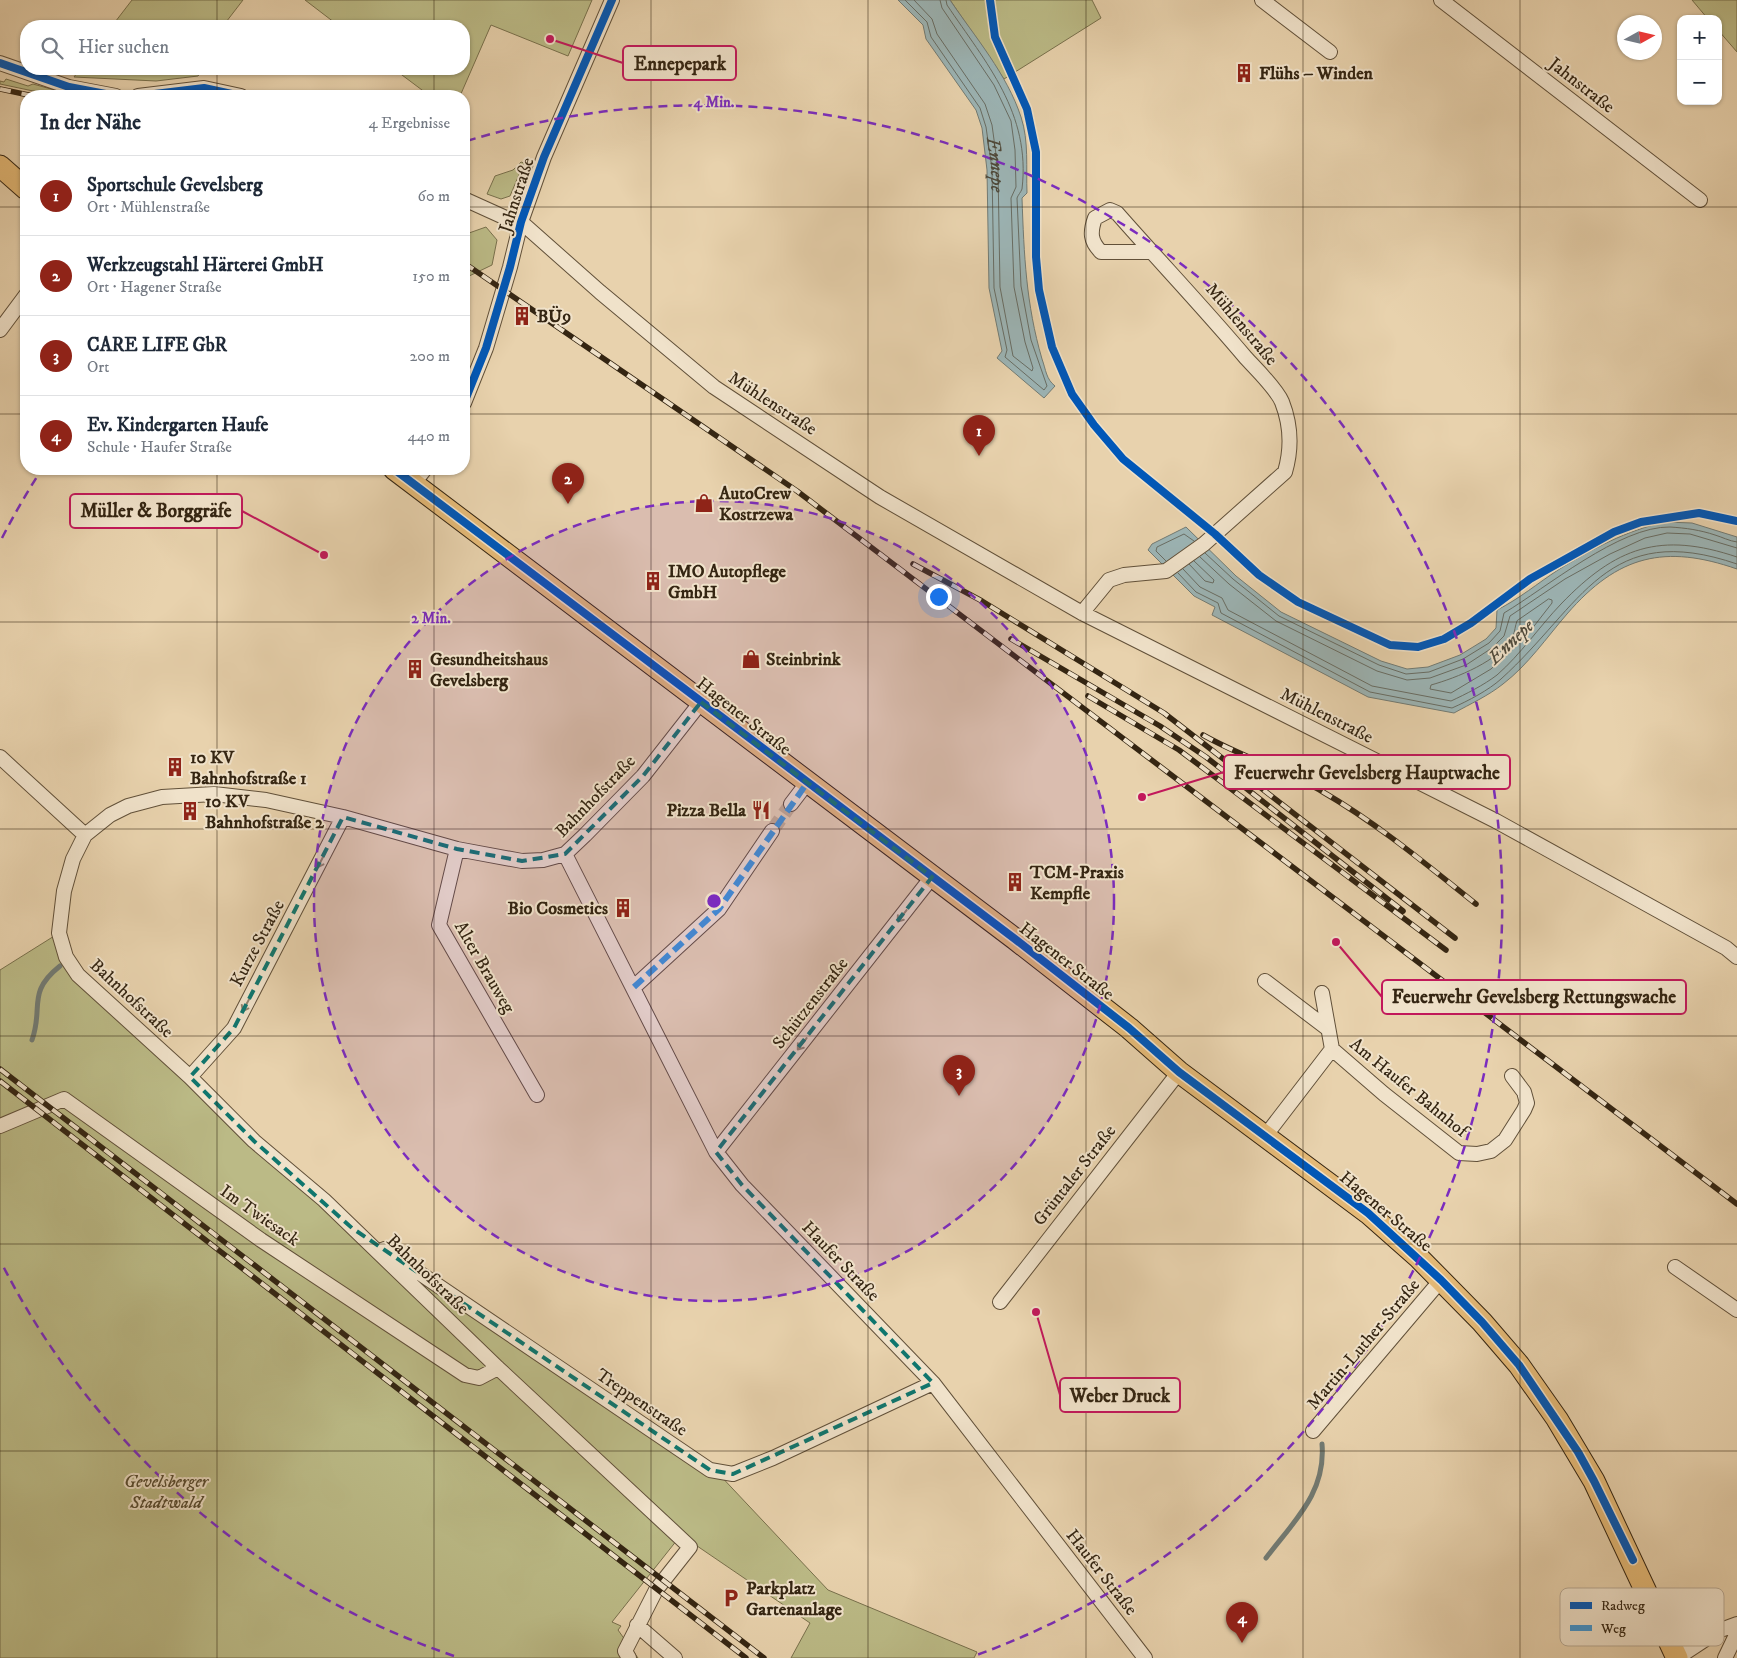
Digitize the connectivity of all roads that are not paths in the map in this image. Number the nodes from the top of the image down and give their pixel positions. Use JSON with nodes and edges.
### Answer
{"nodes":[{"id":1,"x":612,"y":0,"type":"edge"},
{"id":2,"x":1262,"y":0,"type":"edge"},
{"id":3,"x":1441,"y":0,"type":"edge"},
{"id":4,"x":1330,"y":52,"type":"dead end"},
{"id":5,"x":0,"y":63,"type":"edge"},
{"id":6,"x":20,"y":70,"type":"edge"},
{"id":7,"x":34,"y":75,"type":"edge"},
{"id":8,"x":85,"y":90,"type":"edge"},
{"id":9,"x":185,"y":90,"type":"edge"},
{"id":10,"x":213,"y":90,"type":"edge"},
{"id":11,"x":0,"y":166,"type":"edge"},
{"id":12,"x":20,"y":184,"type":"edge"},
{"id":13,"x":1700,"y":200,"type":"dead end"},
{"id":14,"x":470,"y":202,"type":"edge"},
{"id":15,"x":521,"y":222,"type":"junction"},
{"id":16,"x":1151,"y":252,"type":"dead end"},
{"id":17,"x":20,"y":303,"type":"edge"},
{"id":18,"x":0,"y":330,"type":"edge"},
{"id":19,"x":470,"y":388,"type":"edge"},
{"id":20,"x":420,"y":476,"type":"edge"},
{"id":21,"x":1082,"y":613,"type":"junction"},
{"id":22,"x":701,"y":702,"type":"junction"},
{"id":23,"x":0,"y":756,"type":"edge"},
{"id":24,"x":807,"y":783,"type":"junction"},
{"id":25,"x":791,"y":804,"type":"tunnel mouth"},
{"id":26,"x":343,"y":818,"type":"junction"},
{"id":27,"x":772,"y":832,"type":"tunnel mouth"},
{"id":28,"x":85,"y":834,"type":"junction"},
{"id":29,"x":456,"y":849,"type":"junction"},
{"id":30,"x":565,"y":854,"type":"junction"},
{"id":31,"x":932,"y":877,"type":"junction"},
{"id":32,"x":1737,"y":957,"type":"edge"},
{"id":33,"x":1265,"y":981,"type":"dead end"},
{"id":34,"x":634,"y":987,"type":"junction"},
{"id":35,"x":1322,"y":993,"type":"dead end"},
{"id":36,"x":1328,"y":1029,"type":"junction"},
{"id":37,"x":1332,"y":1050,"type":"junction"},
{"id":38,"x":1178,"y":1072,"type":"junction"},
{"id":39,"x":1512,"y":1076,"type":"dead end"},
{"id":40,"x":190,"y":1077,"type":"junction"},
{"id":41,"x":537,"y":1095,"type":"dead end"},
{"id":42,"x":0,"y":1126,"type":"edge"},
{"id":43,"x":1266,"y":1135,"type":"junction"},
{"id":44,"x":716,"y":1152,"type":"junction"},
{"id":45,"x":352,"y":1228,"type":"junction"},
{"id":46,"x":1675,"y":1266,"type":"dead end"},
{"id":47,"x":1442,"y":1280,"type":"junction"},
{"id":48,"x":1000,"y":1302,"type":"dead end"},
{"id":49,"x":1737,"y":1310,"type":"edge"},
{"id":50,"x":498,"y":1368,"type":"junction"},
{"id":51,"x":933,"y":1383,"type":"junction"},
{"id":52,"x":1313,"y":1431,"type":"dead end"},
{"id":53,"x":1645,"y":1588,"type":"edge"},
{"id":54,"x":1737,"y":1624,"type":"edge"},
{"id":55,"x":637,"y":1625,"type":"junction"},
{"id":56,"x":1724,"y":1629,"type":"edge"},
{"id":57,"x":1737,"y":1633,"type":"edge"},
{"id":58,"x":1672,"y":1646,"type":"edge"},
{"id":59,"x":1696,"y":1646,"type":"edge"},
{"id":60,"x":1723,"y":1655,"type":"edge"},
{"id":61,"x":629,"y":1658,"type":"edge"},
{"id":62,"x":675,"y":1658,"type":"edge"},
{"id":63,"x":1146,"y":1658,"type":"edge"},
{"id":64,"x":1678,"y":1658,"type":"edge"}],
"edges":[{"from":1,"to":15,"type":"street","name":"Jahnstraße"},
{"from":2,"to":4,"type":"street"},
{"from":3,"to":13,"type":"street","name":"Jahnstraße"},
{"from":5,"to":6,"type":"street"},
{"from":7,"to":8,"type":"street"},
{"from":9,"to":10,"type":"street"},
{"from":11,"to":12,"type":"main road"},
{"from":14,"to":15,"type":"street","name":"Mühlenstraße"},
{"from":15,"to":19,"type":"street","name":"Jahnstraße"},
{"from":15,"to":21,"type":"street","name":"Mühlenstraße"},
{"from":16,"to":21,"type":"street","name":"Mühlenstraße"},
{"from":17,"to":18,"type":"street"},
{"from":20,"to":22,"type":"main road","name":"Hagener Straße"},
{"from":21,"to":32,"type":"street","name":"Mühlenstraße"},
{"from":22,"to":24,"type":"main road","name":"Hagener Straße"},
{"from":22,"to":30,"type":"street","name":"Bahnhofstraße"},
{"from":23,"to":28,"type":"street"},
{"from":24,"to":25,"type":"street"},
{"from":24,"to":31,"type":"main road","name":"Hagener Straße"},
{"from":26,"to":28,"type":"street","name":"Bahnhofstraße"},
{"from":26,"to":29,"type":"street","name":"Bahnhofstraße"},
{"from":26,"to":40,"type":"street","name":"Kurze Straße","one_way":true},
{"from":27,"to":34,"type":"street"},
{"from":28,"to":40,"type":"street","name":"Bahnhofstraße"},
{"from":29,"to":30,"type":"street","name":"Bahnhofstraße"},
{"from":29,"to":41,"type":"street","name":"Alter Brauweg"},
{"from":30,"to":34,"type":"street","name":"Haufer Straße"},
{"from":31,"to":38,"type":"main road","name":"Hagener Straße"},
{"from":31,"to":44,"type":"street","name":"Schützenstraße","one_way":true},
{"from":33,"to":36,"type":"street"},
{"from":34,"to":44,"type":"street","name":"Haufer Straße"},
{"from":35,"to":36,"type":"street","name":"Am Haufer Bahnhof"},
{"from":36,"to":37,"type":"street","name":"Am Haufer Bahnhof"},
{"from":37,"to":39,"type":"street","name":"Am Haufer Bahnhof"},
{"from":37,"to":43,"type":"street","name":"Am Haufer Bahnhof"},
{"from":38,"to":43,"type":"main road","name":"Hagener Straße"},
{"from":38,"to":48,"type":"street","name":"Grüntaler Straße"},
{"from":40,"to":45,"type":"street","name":"Bahnhofstraße"},
{"from":42,"to":50,"type":"street","name":"Im Twiesack"},
{"from":43,"to":47,"type":"main road","name":"Hagener Straße"},
{"from":44,"to":51,"type":"street","name":"Haufer Straße"},
{"from":45,"to":50,"type":"street","name":"Bahnhofstraße"},
{"from":45,"to":51,"type":"street","name":"Treppenstraße"},
{"from":46,"to":49,"type":"street"},
{"from":47,"to":52,"type":"street","name":"Martin-Luther-Straße"},
{"from":47,"to":53,"type":"main road","name":"Hagener Straße"},
{"from":50,"to":55,"type":"street","name":"Bahnhofstraße"},
{"from":51,"to":63,"type":"street","name":"Haufer Straße"},
{"from":54,"to":56,"type":"street"},
{"from":55,"to":61,"type":"street"},
{"from":55,"to":62,"type":"street"},
{"from":57,"to":60,"type":"street"},
{"from":58,"to":64,"type":"main road","name":"Hagener Straße"},
{"from":59,"to":64,"type":"street"}]}
